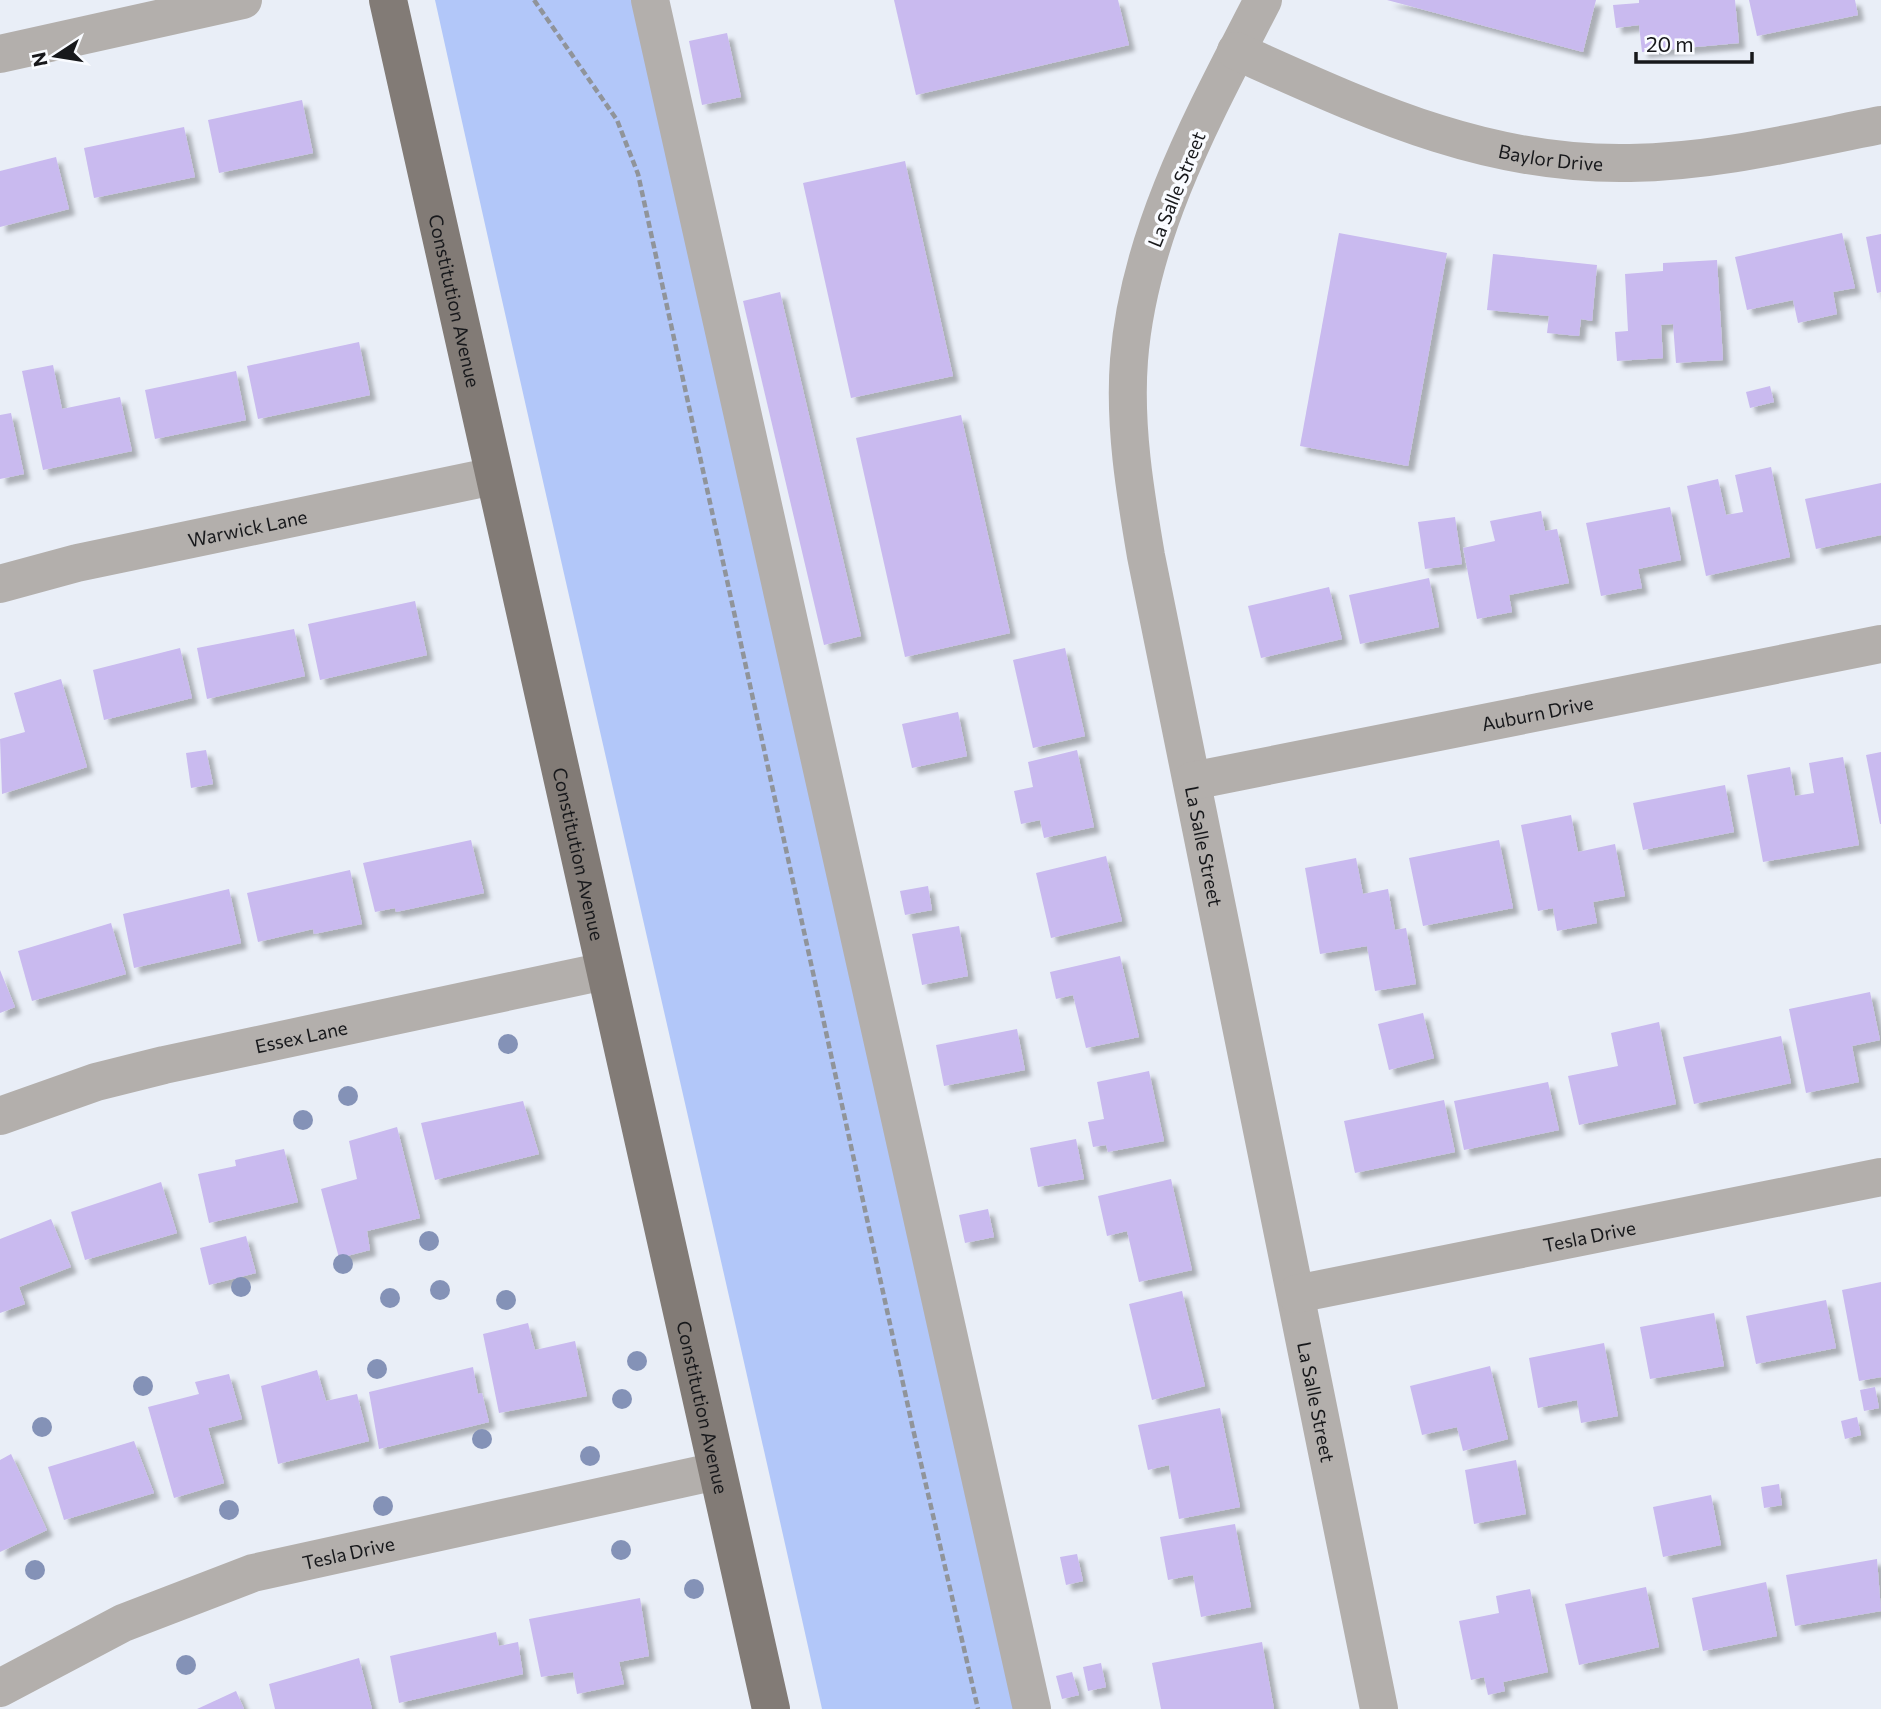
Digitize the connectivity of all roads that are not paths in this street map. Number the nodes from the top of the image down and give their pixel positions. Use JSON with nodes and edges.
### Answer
{"nodes":[{"id":1,"x":243,"y":0,"type":"edge"},
{"id":2,"x":388,"y":0,"type":"edge"},
{"id":3,"x":650,"y":0,"type":"edge"},
{"id":4,"x":1263,"y":0,"type":"edge"},
{"id":5,"x":1236,"y":51,"type":"junction"},
{"id":6,"x":0,"y":54,"type":"edge"},
{"id":7,"x":1881,"y":125,"type":"edge"},
{"id":8,"x":494,"y":476,"type":"junction"},
{"id":9,"x":0,"y":584,"type":"edge"},
{"id":10,"x":1881,"y":645,"type":"edge"},
{"id":11,"x":1192,"y":781,"type":"junction"},
{"id":12,"x":605,"y":971,"type":"junction"},
{"id":13,"x":0,"y":1116,"type":"edge"},
{"id":14,"x":1881,"y":1177,"type":"edge"},
{"id":15,"x":1296,"y":1294,"type":"junction"},
{"id":16,"x":717,"y":1471,"type":"junction"},
{"id":17,"x":0,"y":1688,"type":"edge"},
{"id":18,"x":771,"y":1709,"type":"edge"},
{"id":19,"x":1032,"y":1709,"type":"edge"},
{"id":20,"x":1379,"y":1709,"type":"edge"}],
"edges":[{"from":1,"to":6,"type":"street"},
{"from":2,"to":8,"type":"main road","name":"Constitution Avenue"},
{"from":3,"to":19,"type":"street"},
{"from":4,"to":5,"type":"street","name":"La Salle Street"},
{"from":5,"to":7,"type":"street","name":"Baylor Drive"},
{"from":5,"to":11,"type":"street","name":"La Salle Street"},
{"from":8,"to":9,"type":"street","name":"Warwick Lane"},
{"from":8,"to":12,"type":"main road","name":"Constitution Avenue"},
{"from":10,"to":11,"type":"street","name":"Auburn Drive"},
{"from":11,"to":15,"type":"street","name":"La Salle Street"},
{"from":12,"to":13,"type":"street","name":"Essex Lane"},
{"from":12,"to":16,"type":"main road","name":"Constitution Avenue"},
{"from":14,"to":15,"type":"street","name":"Tesla Drive"},
{"from":15,"to":20,"type":"street","name":"La Salle Street"},
{"from":16,"to":17,"type":"street","name":"Tesla Drive"},
{"from":16,"to":18,"type":"main road","name":"Constitution Avenue"}]}
